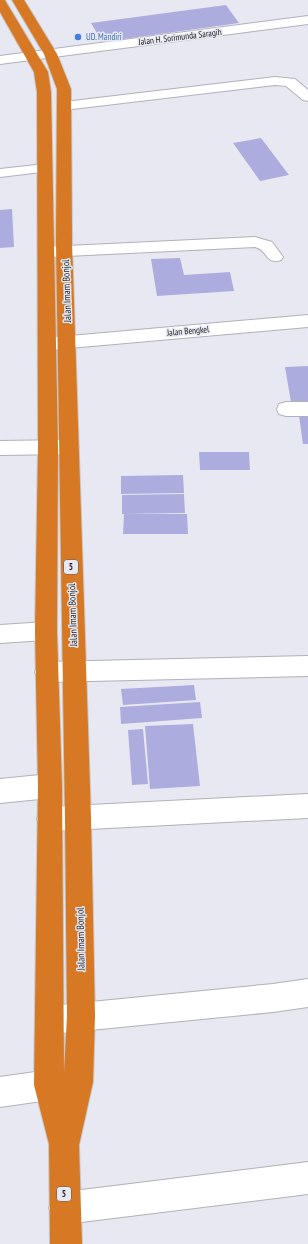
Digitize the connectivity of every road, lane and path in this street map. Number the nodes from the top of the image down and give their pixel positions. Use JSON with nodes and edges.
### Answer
{"nodes":[{"id":1,"x":18,"y":0,"type":"edge"},
{"id":2,"x":0,"y":2,"type":"edge"},
{"id":3,"x":308,"y":20,"type":"edge"},
{"id":4,"x":41,"y":54,"type":"junction"},
{"id":5,"x":0,"y":60,"type":"edge"},
{"id":6,"x":308,"y":97,"type":"edge"},
{"id":7,"x":64,"y":106,"type":"junction"},
{"id":8,"x":55,"y":169,"type":"junction"},
{"id":9,"x":0,"y":174,"type":"edge"},
{"id":10,"x":55,"y":252,"type":"junction"},
{"id":11,"x":275,"y":257,"type":"dead end"},
{"id":12,"x":308,"y":321,"type":"edge"},
{"id":13,"x":68,"y":342,"type":"junction"},
{"id":14,"x":46,"y":344,"type":"junction"},
{"id":15,"x":286,"y":409,"type":"dead end"},
{"id":16,"x":308,"y":409,"type":"edge"},
{"id":17,"x":48,"y":447,"type":"junction"},
{"id":18,"x":70,"y":447,"type":"junction"},
{"id":19,"x":0,"y":448,"type":"edge"},
{"id":20,"x":46,"y":631,"type":"junction"},
{"id":21,"x":0,"y":634,"type":"edge"},
{"id":22,"x":308,"y":666,"type":"edge"},
{"id":23,"x":74,"y":670,"type":"junction"},
{"id":24,"x":46,"y":672,"type":"junction"},
{"id":25,"x":50,"y":786,"type":"junction"},
{"id":26,"x":0,"y":791,"type":"edge"},
{"id":27,"x":308,"y":806,"type":"edge"},
{"id":28,"x":78,"y":818,"type":"junction"},
{"id":29,"x":50,"y":819,"type":"junction"},
{"id":30,"x":308,"y":993,"type":"edge"},
{"id":31,"x":81,"y":1016,"type":"junction"},
{"id":32,"x":50,"y":1020,"type":"junction"},
{"id":33,"x":48,"y":1085,"type":"junction"},
{"id":34,"x":0,"y":1092,"type":"edge"},
{"id":35,"x":64,"y":1145,"type":"junction"},
{"id":36,"x":308,"y":1178,"type":"edge"},
{"id":37,"x":65,"y":1208,"type":"junction"},
{"id":38,"x":66,"y":1244,"type":"edge"}],
"edges":[{"from":1,"to":4,"type":"highway","name":"Jalan Imam Bonjol","number":"5"},
{"from":2,"to":4,"type":"highway","name":"Jalan Imam Bonjol","number":"5"},
{"from":3,"to":4,"type":"street","name":"Jalan H. Sorimunda Saragih"},
{"from":4,"to":5,"type":"street","name":"Jalan H. Sorimunda Saragih"},
{"from":4,"to":7,"type":"highway","name":"Jalan Imam Bonjol","number":"5"},
{"from":4,"to":8,"type":"highway","name":"Jalan Imam Bonjol","number":"5"},
{"from":6,"to":7,"type":"street"},
{"from":7,"to":8,"type":"highway","name":"Jalan Imam Bonjol","number":"5"},
{"from":8,"to":9,"type":"street"},
{"from":8,"to":10,"type":"highway","name":"Jalan Imam Bonjol","number":"5"},
{"from":10,"to":11,"type":"street"},
{"from":10,"to":13,"type":"highway","name":"Jalan Imam Bonjol","number":"5"},
{"from":10,"to":14,"type":"highway","name":"Jalan Imam Bonjol","number":"5"},
{"from":12,"to":13,"type":"street","name":"Jalan Bengkel"},
{"from":13,"to":14,"type":"street","name":"Jalan Bengkel"},
{"from":13,"to":18,"type":"highway","name":"Jalan Imam Bonjol","number":"5"},
{"from":14,"to":17,"type":"highway","name":"Jalan Imam Bonjol","number":"5"},
{"from":15,"to":16,"type":"street"},
{"from":17,"to":18,"type":"street"},
{"from":17,"to":19,"type":"street"},
{"from":17,"to":20,"type":"highway","name":"Jalan Imam Bonjol","number":"5"},
{"from":18,"to":23,"type":"highway","name":"Jalan Imam Bonjol","number":"5"},
{"from":20,"to":21,"type":"street"},
{"from":20,"to":24,"type":"highway","name":"Jalan Imam Bonjol","number":"5"},
{"from":22,"to":23,"type":"street"},
{"from":23,"to":24,"type":"street"},
{"from":23,"to":28,"type":"highway","name":"Jalan Imam Bonjol","number":"5"},
{"from":24,"to":25,"type":"highway","name":"Jalan Imam Bonjol","number":"5"},
{"from":25,"to":26,"type":"street"},
{"from":25,"to":29,"type":"highway","name":"Jalan Imam Bonjol","number":"5"},
{"from":27,"to":28,"type":"street"},
{"from":28,"to":29,"type":"street"},
{"from":28,"to":31,"type":"highway","name":"Jalan Imam Bonjol","number":"5"},
{"from":29,"to":32,"type":"highway","name":"Jalan Imam Bonjol","number":"5"},
{"from":30,"to":31,"type":"street"},
{"from":31,"to":32,"type":"street"},
{"from":31,"to":35,"type":"highway","name":"Jalan Imam Bonjol","number":"5"},
{"from":32,"to":33,"type":"highway","name":"Jalan Imam Bonjol","number":"5"},
{"from":33,"to":34,"type":"street"},
{"from":33,"to":35,"type":"highway","name":"Jalan Imam Bonjol","number":"5"},
{"from":35,"to":37,"type":"highway","name":"Jalan Imam Bonjol","number":"5"},
{"from":36,"to":37,"type":"street"},
{"from":37,"to":38,"type":"highway","name":"Jalan Imam Bonjol","number":"5"}]}
